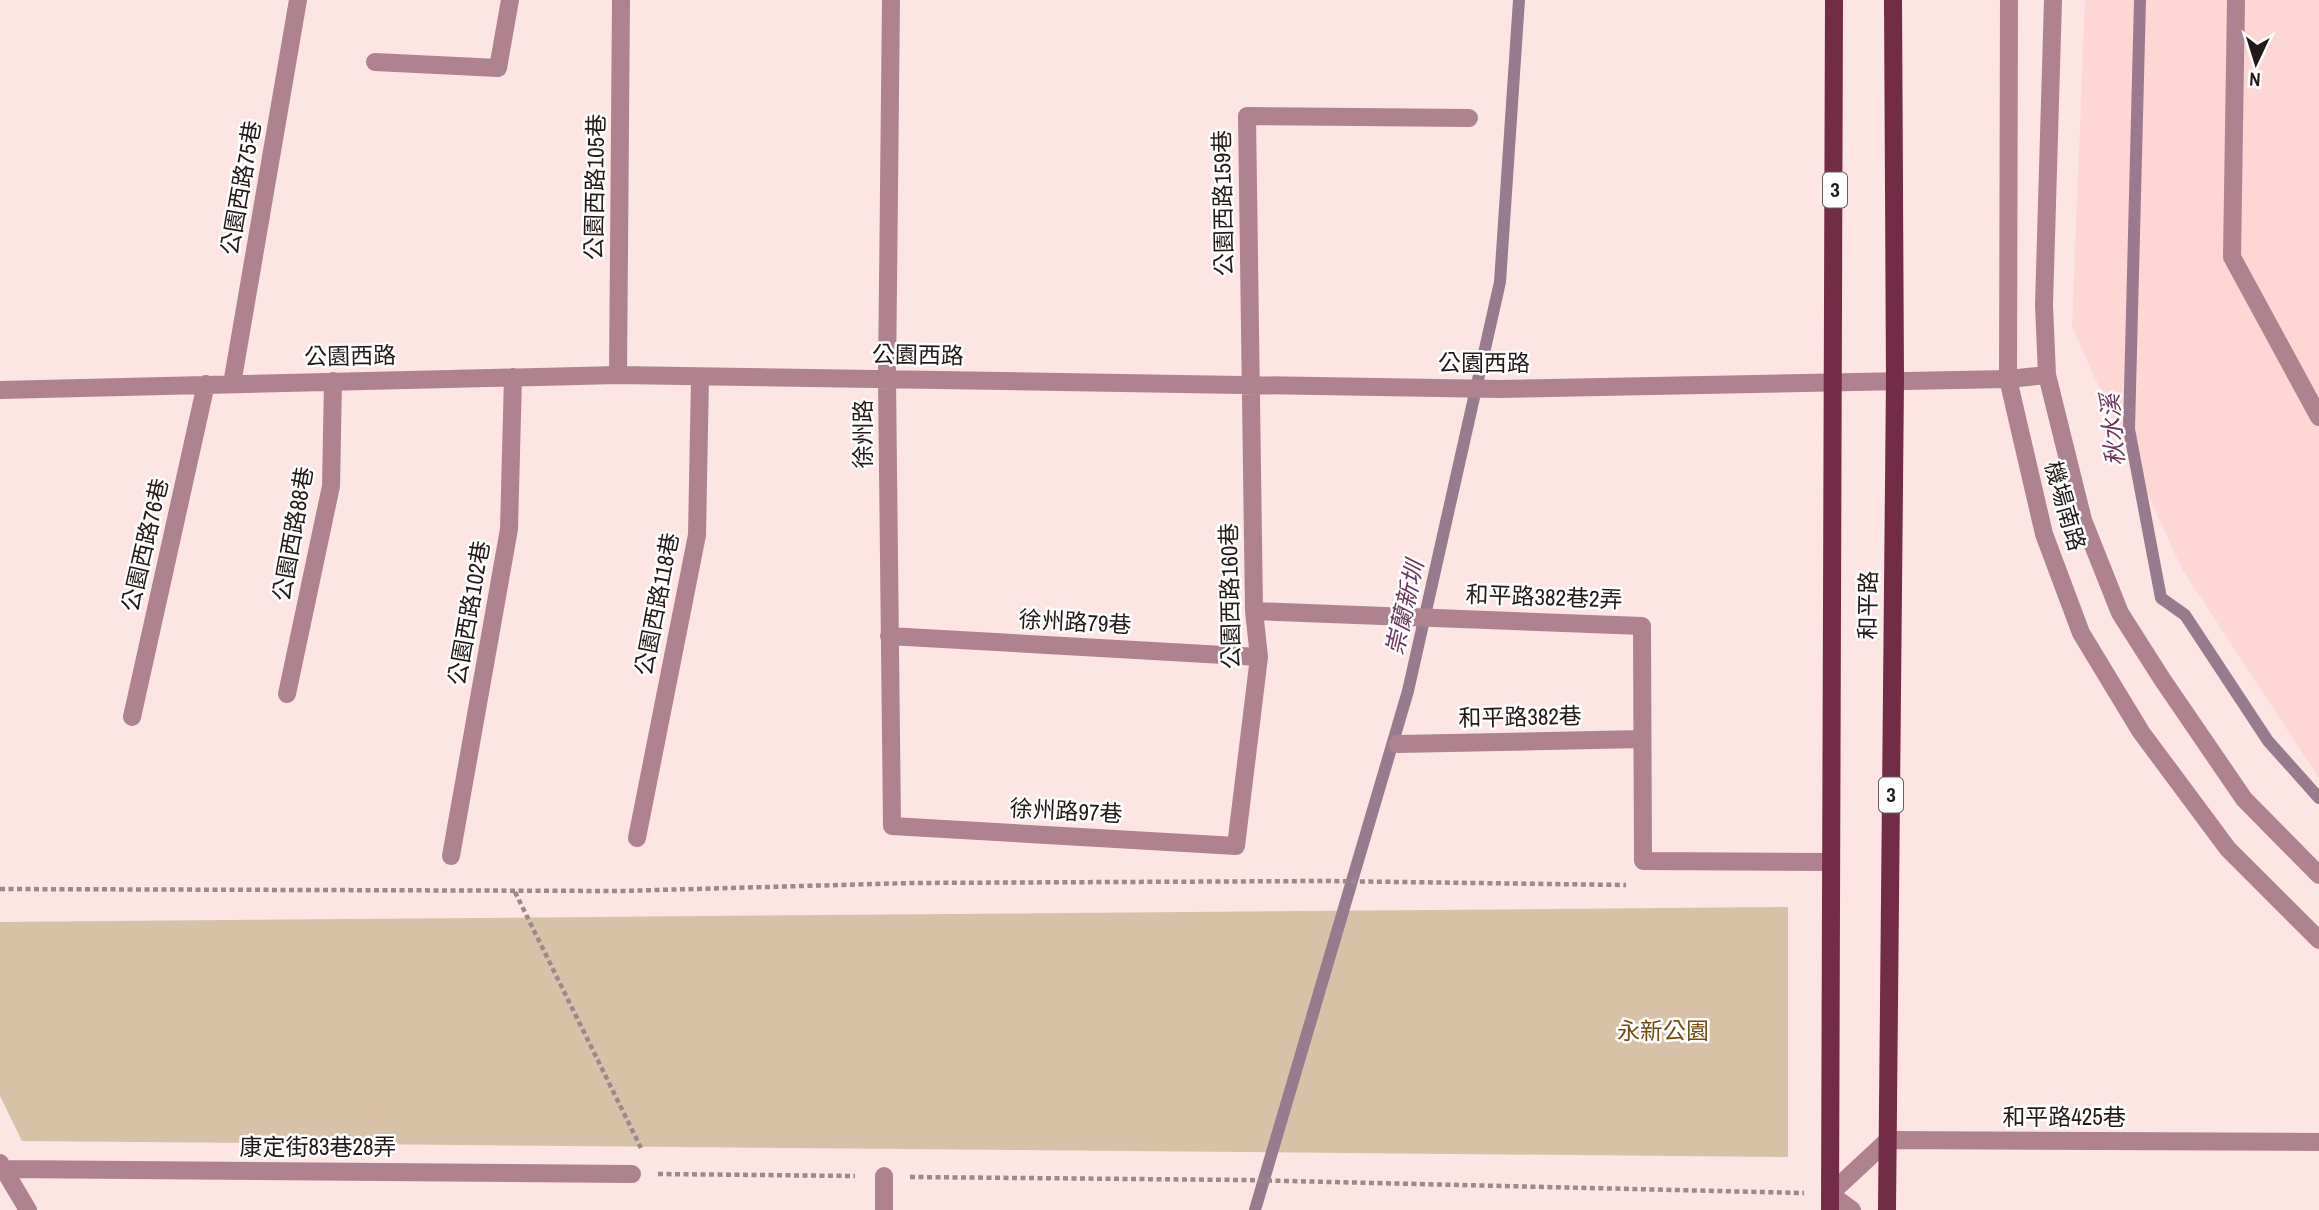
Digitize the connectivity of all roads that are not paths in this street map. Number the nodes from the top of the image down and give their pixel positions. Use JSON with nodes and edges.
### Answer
{"nodes":[{"id":1,"x":298,"y":0,"type":"edge"},
{"id":2,"x":510,"y":0,"type":"edge"},
{"id":3,"x":621,"y":0,"type":"edge"},
{"id":4,"x":891,"y":0,"type":"edge"},
{"id":5,"x":1835,"y":0,"type":"edge"},
{"id":6,"x":1894,"y":0,"type":"edge"},
{"id":7,"x":2009,"y":0,"type":"edge"},
{"id":8,"x":2053,"y":0,"type":"edge"},
{"id":9,"x":2236,"y":0,"type":"edge"},
{"id":10,"x":375,"y":62,"type":"dead end"},
{"id":11,"x":1469,"y":118,"type":"dead end"},
{"id":12,"x":618,"y":375,"type":"junction"},
{"id":13,"x":2047,"y":375,"type":"junction"},
{"id":14,"x":513,"y":377,"type":"junction"},
{"id":15,"x":700,"y":377,"type":"junction"},
{"id":16,"x":887,"y":379,"type":"junction"},
{"id":17,"x":2007,"y":379,"type":"junction"},
{"id":18,"x":1895,"y":380,"type":"junction"},
{"id":19,"x":333,"y":381,"type":"junction"},
{"id":20,"x":1835,"y":381,"type":"junction"},
{"id":21,"x":206,"y":384,"type":"junction"},
{"id":22,"x":232,"y":384,"type":"junction"},
{"id":23,"x":1250,"y":386,"type":"junction"},
{"id":24,"x":0,"y":390,"type":"edge"},
{"id":25,"x":2319,"y":417,"type":"edge"},
{"id":26,"x":1254,"y":611,"type":"junction"},
{"id":27,"x":889,"y":636,"type":"junction"},
{"id":28,"x":1259,"y":657,"type":"junction"},
{"id":29,"x":287,"y":694,"type":"dead end"},
{"id":30,"x":132,"y":717,"type":"dead end"},
{"id":31,"x":1643,"y":738,"type":"junction"},
{"id":32,"x":1398,"y":744,"type":"dead end"},
{"id":33,"x":892,"y":826,"type":"joint"},
{"id":34,"x":637,"y":838,"type":"dead end"},
{"id":35,"x":1236,"y":845,"type":"joint"},
{"id":36,"x":451,"y":856,"type":"dead end"},
{"id":37,"x":1830,"y":862,"type":"junction"},
{"id":38,"x":2319,"y":875,"type":"edge"},
{"id":39,"x":2319,"y":940,"type":"edge"},
{"id":40,"x":1888,"y":1140,"type":"junction"},
{"id":41,"x":2319,"y":1142,"type":"edge"},
{"id":42,"x":2,"y":1166,"type":"edge"},
{"id":43,"x":632,"y":1174,"type":"road end"},
{"id":44,"x":884,"y":1176,"type":"road end"},
{"id":45,"x":1830,"y":1202,"type":"edge"},
{"id":46,"x":28,"y":1210,"type":"edge"},
{"id":47,"x":884,"y":1210,"type":"edge"},
{"id":48,"x":1852,"y":1210,"type":"edge"},
{"id":49,"x":1887,"y":1210,"type":"edge"}],
"edges":[{"from":1,"to":22,"type":"street","name":"公園西路75巷"},
{"from":2,"to":10,"type":"street"},
{"from":3,"to":12,"type":"street","name":"公園西路105巷"},
{"from":4,"to":16,"type":"street","name":"徐州路"},
{"from":5,"to":20,"type":"main road","name":"和平路","number":"3"},
{"from":6,"to":18,"type":"main road","name":"和平路","number":"3"},
{"from":7,"to":17,"type":"street","name":"機場南路"},
{"from":8,"to":13,"type":"street","name":"機場南路"},
{"from":9,"to":25,"type":"street"},
{"from":11,"to":23,"type":"street","name":"公園西路159巷"},
{"from":12,"to":14,"type":"street","name":"公園西路"},
{"from":12,"to":15,"type":"street","name":"公園西路"},
{"from":13,"to":17,"type":"street","name":"公園西路"},
{"from":13,"to":38,"type":"street","name":"機場南路"},
{"from":14,"to":19,"type":"street","name":"公園西路"},
{"from":14,"to":36,"type":"street","name":"公園西路102巷"},
{"from":15,"to":16,"type":"street","name":"公園西路"},
{"from":15,"to":34,"type":"street","name":"公園西路118巷"},
{"from":16,"to":23,"type":"street","name":"公園西路"},
{"from":16,"to":27,"type":"street","name":"徐州路"},
{"from":17,"to":18,"type":"street","name":"公園西路"},
{"from":17,"to":39,"type":"street","name":"機場南路"},
{"from":18,"to":20,"type":"street","name":"公園西路"},
{"from":18,"to":40,"type":"main road","name":"和平路","number":"3"},
{"from":19,"to":22,"type":"street","name":"公園西路"},
{"from":19,"to":29,"type":"street","name":"公園西路88巷"},
{"from":20,"to":23,"type":"street","name":"公園西路"},
{"from":20,"to":37,"type":"main road","name":"和平路","number":"3"},
{"from":21,"to":22,"type":"street","name":"公園西路"},
{"from":21,"to":24,"type":"street","name":"公園西路"},
{"from":21,"to":30,"type":"street","name":"公園西路76巷"},
{"from":23,"to":26,"type":"street","name":"公園西路160巷"},
{"from":26,"to":28,"type":"street","name":"公園西路160巷"},
{"from":26,"to":31,"type":"street","name":"和平路382巷2弄"},
{"from":27,"to":28,"type":"street","name":"徐州路79巷"},
{"from":27,"to":33,"type":"street","name":"徐州路"},
{"from":28,"to":35,"type":"street","name":"公園西路160巷"},
{"from":31,"to":32,"type":"street","name":"和平路382巷"},
{"from":31,"to":37,"type":"street"},
{"from":33,"to":35,"type":"street","name":"徐州路97巷"},
{"from":37,"to":45,"type":"main road","name":"和平路","number":"3"},
{"from":40,"to":41,"type":"street","name":"和平路425巷"},
{"from":40,"to":45,"type":"street"},
{"from":40,"to":49,"type":"main road","name":"和平路","number":"3"},
{"from":42,"to":43,"type":"street","name":"康定街83巷28弄"},
{"from":42,"to":46,"type":"street"},
{"from":44,"to":47,"type":"street"},
{"from":45,"to":48,"type":"street"}]}
